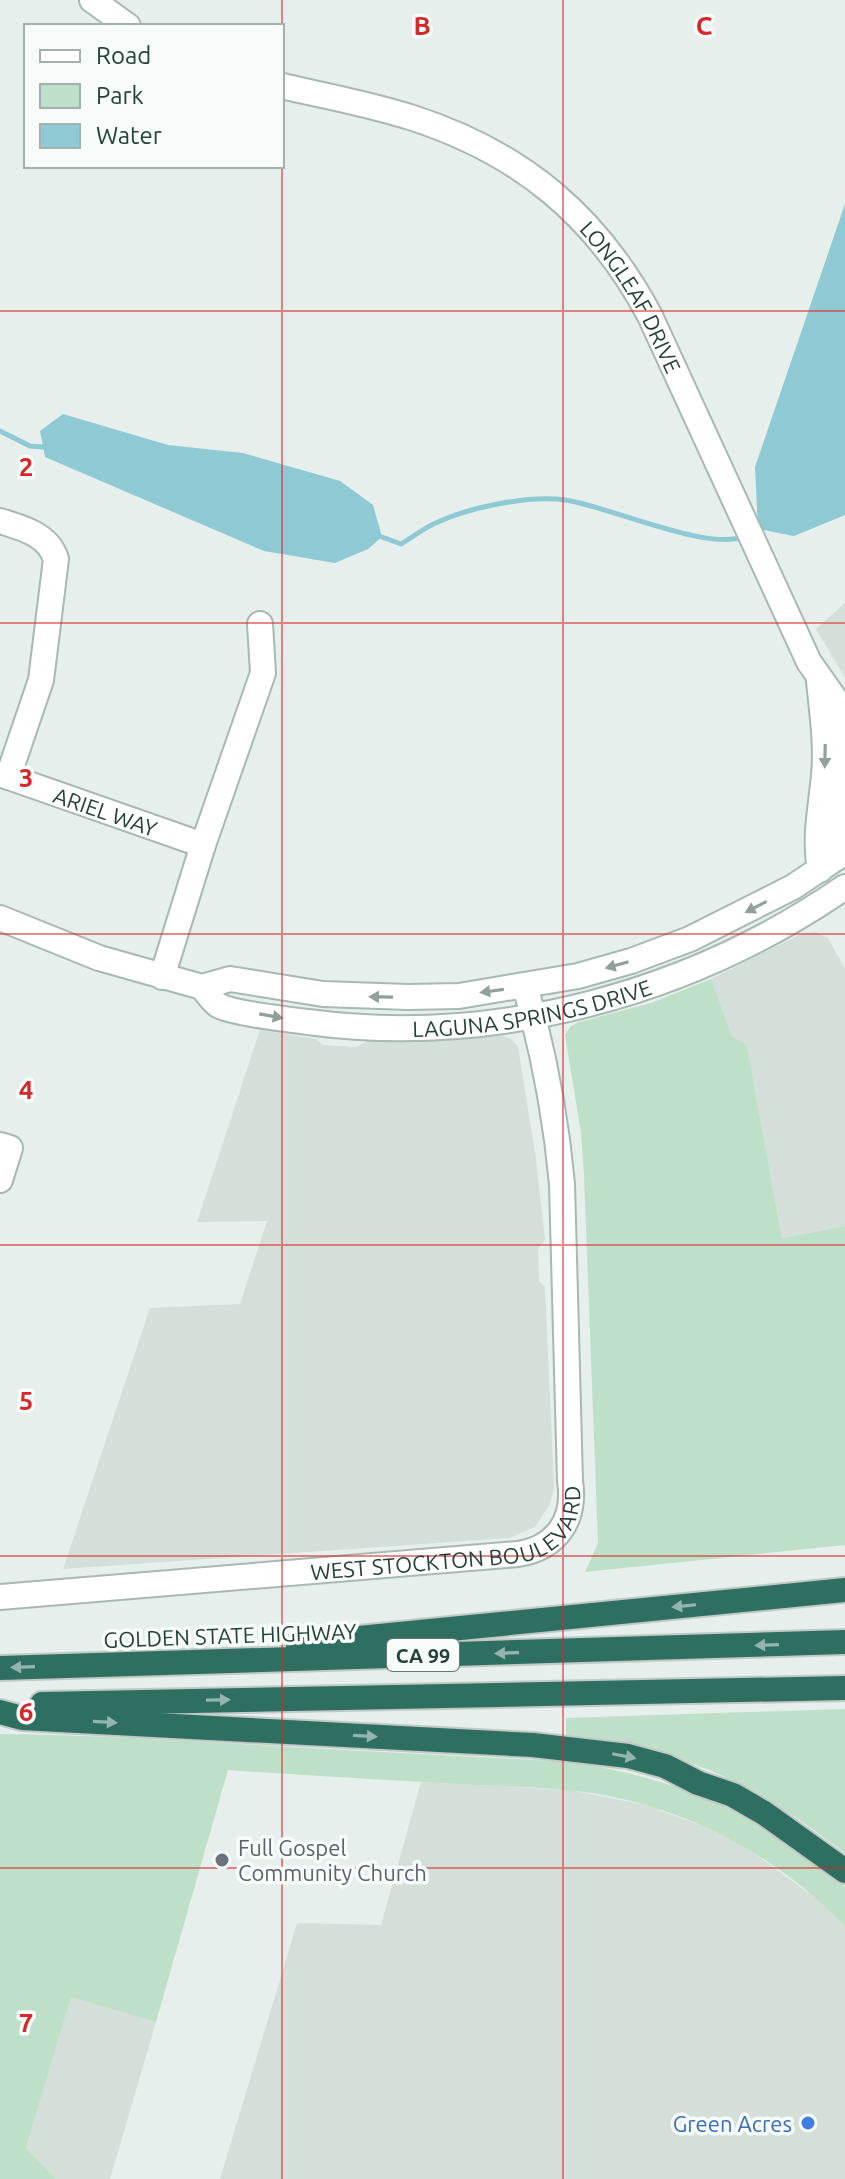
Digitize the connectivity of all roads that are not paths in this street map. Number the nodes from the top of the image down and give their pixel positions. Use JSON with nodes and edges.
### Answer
{"nodes":[{"id":1,"x":92,"y":0,"type":"edge"},
{"id":2,"x":125,"y":24,"type":"edge"},
{"id":3,"x":284,"y":86,"type":"edge"},
{"id":4,"x":0,"y":521,"type":"edge"},
{"id":5,"x":260,"y":624,"type":"dead end"},
{"id":6,"x":818,"y":679,"type":"junction"},
{"id":7,"x":840,"y":707,"type":"edge"},
{"id":8,"x":4,"y":775,"type":"edge"},
{"id":9,"x":203,"y":845,"type":"junction"},
{"id":10,"x":834,"y":860,"type":"edge"},
{"id":11,"x":845,"y":887,"type":"edge"},
{"id":12,"x":0,"y":918,"type":"edge"},
{"id":13,"x":162,"y":977,"type":"junction"},
{"id":14,"x":525,"y":986,"type":"junction"},
{"id":15,"x":202,"y":987,"type":"junction"},
{"id":16,"x":534,"y":1017,"type":"junction"},
{"id":17,"x":0,"y":1145,"type":"edge"},
{"id":18,"x":0,"y":1180,"type":"edge"},
{"id":19,"x":845,"y":1590,"type":"edge"},
{"id":20,"x":0,"y":1597,"type":"edge"},
{"id":21,"x":845,"y":1642,"type":"edge"},
{"id":22,"x":86,"y":1665,"type":"junction"},
{"id":23,"x":0,"y":1668,"type":"edge"},
{"id":24,"x":845,"y":1688,"type":"edge"},
{"id":25,"x":0,"y":1704,"type":"edge"},
{"id":26,"x":0,"y":1712,"type":"edge"},
{"id":27,"x":845,"y":1871,"type":"edge"}],
"edges":[{"from":1,"to":2,"type":"street"},
{"from":3,"to":6,"type":"street","name":"LONGLEAF DRIVE"},
{"from":4,"to":8,"type":"street"},
{"from":5,"to":9,"type":"street"},
{"from":6,"to":7,"type":"street","name":"LONGLEAF DRIVE"},
{"from":6,"to":10,"type":"street","name":"LONGLEAF DRIVE","one_way":true},
{"from":7,"to":10,"type":"street","name":"LONGLEAF DRIVE"},
{"from":8,"to":9,"type":"street","name":"ARIEL WAY"},
{"from":9,"to":13,"type":"street"},
{"from":10,"to":14,"type":"street","name":"LAGUNA SPRINGS DRIVE","one_way":true},
{"from":11,"to":16,"type":"street","name":"LAGUNA SPRINGS DRIVE"},
{"from":12,"to":13,"type":"street","name":"LAGUNA SPRINGS DRIVE"},
{"from":13,"to":15,"type":"street","name":"LAGUNA SPRINGS DRIVE"},
{"from":14,"to":15,"type":"street","name":"LAGUNA SPRINGS DRIVE","one_way":true},
{"from":14,"to":16,"type":"street","name":"WEST STOCKTON BOULEVARD"},
{"from":15,"to":16,"type":"street","name":"LAGUNA SPRINGS DRIVE","one_way":true},
{"from":16,"to":20,"type":"street","name":"WEST STOCKTON BOULEVARD"},
{"from":17,"to":18,"type":"street"},
{"from":19,"to":22,"type":"highway","one_way":true},
{"from":21,"to":22,"type":"highway","name":"GOLDEN STATE HIGHWAY","number":"CA 99","one_way":true},
{"from":22,"to":23,"type":"highway","name":"GOLDEN STATE HIGHWAY","number":"CA 99","one_way":true},
{"from":25,"to":24,"type":"highway","number":"CA 99","one_way":true},
{"from":26,"to":27,"type":"highway","one_way":true}]}
